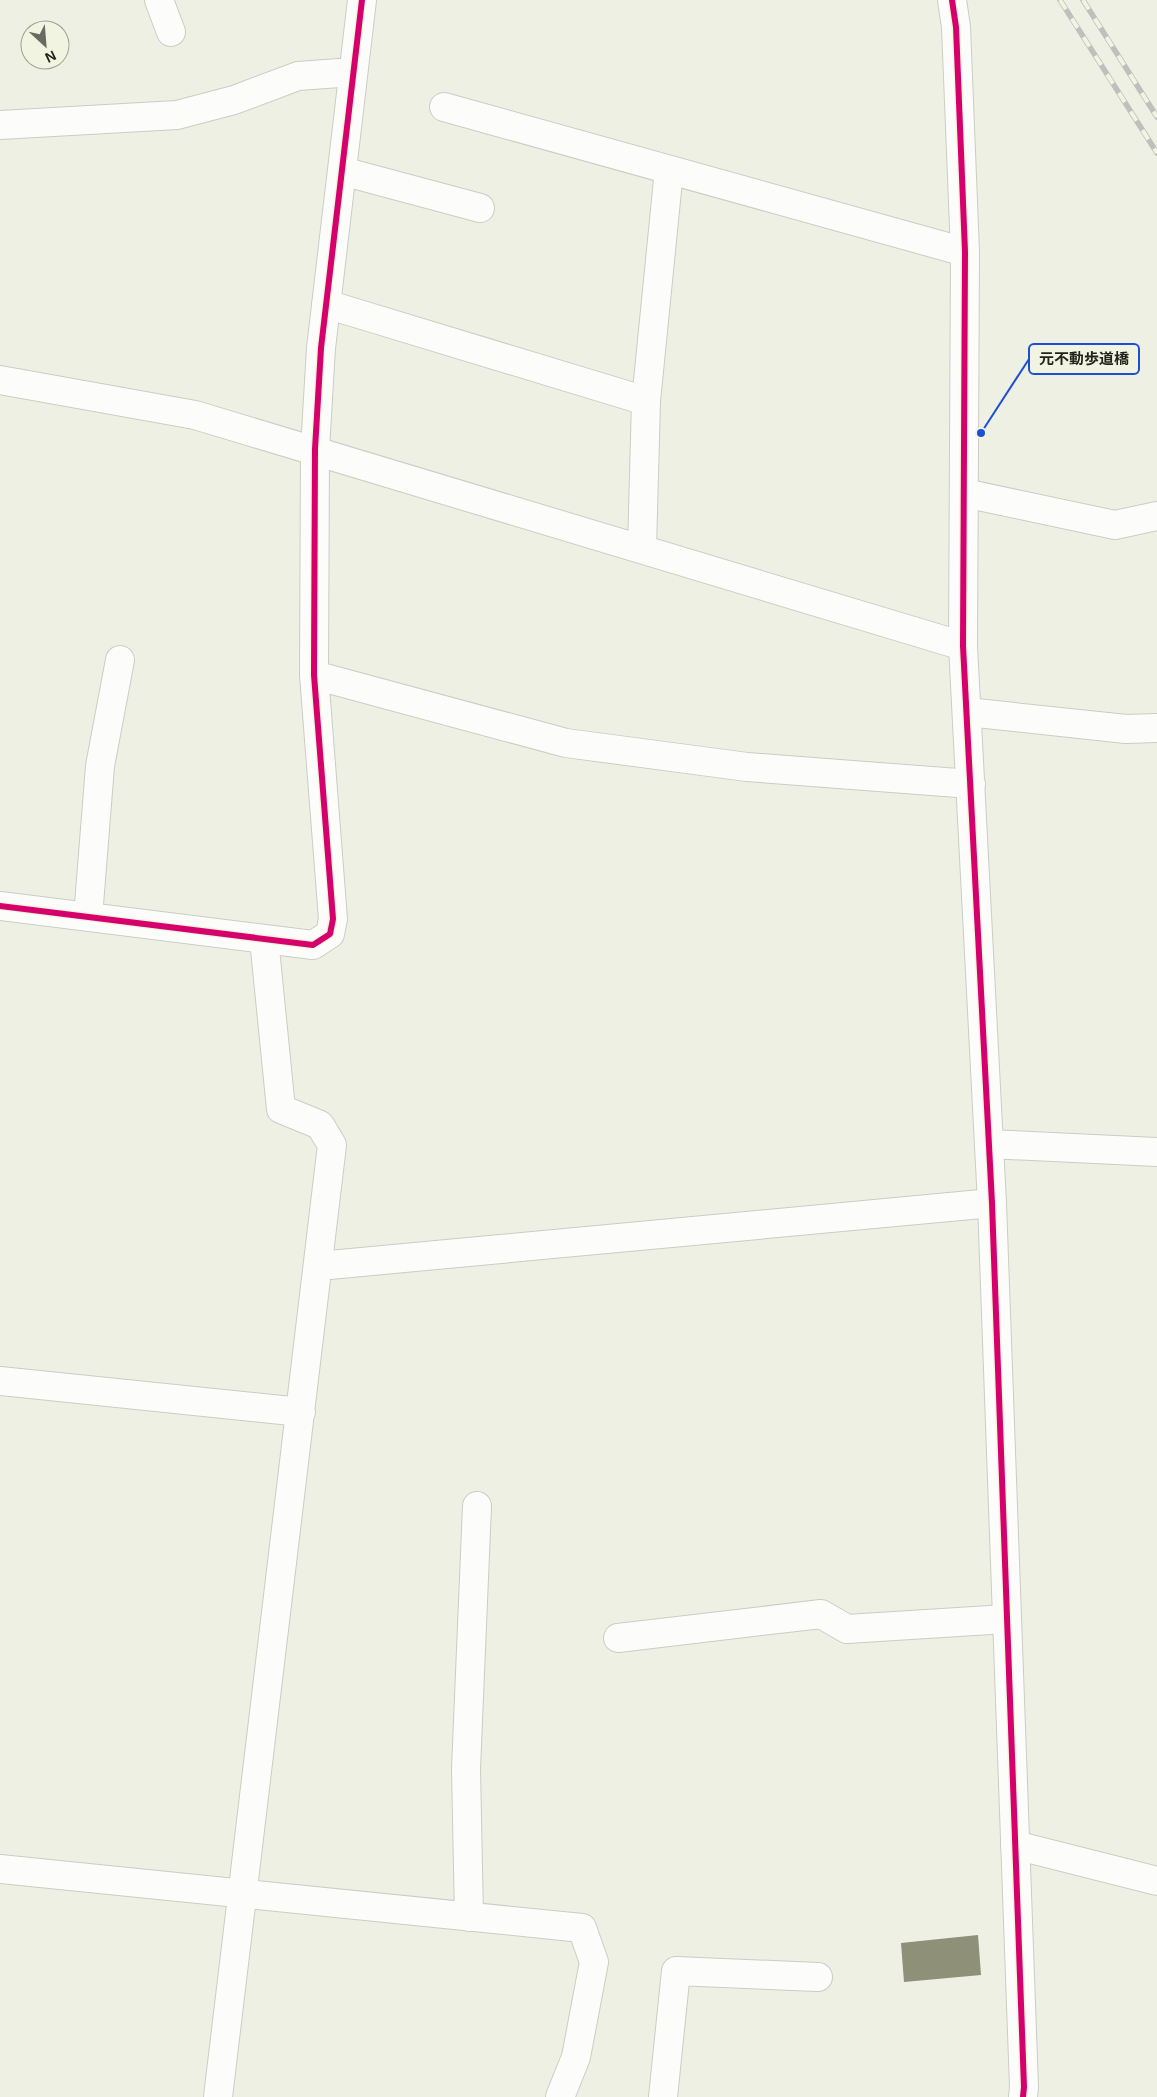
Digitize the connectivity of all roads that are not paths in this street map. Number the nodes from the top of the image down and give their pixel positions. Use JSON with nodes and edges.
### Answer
{"nodes":[{"id":1,"x":159,"y":0,"type":"edge"},
{"id":2,"x":362,"y":0,"type":"edge"},
{"id":3,"x":952,"y":0,"type":"edge"},
{"id":4,"x":171,"y":32,"type":"dead end"},
{"id":5,"x":353,"y":72,"type":"junction"},
{"id":6,"x":444,"y":107,"type":"dead end"},
{"id":7,"x":0,"y":125,"type":"edge"},
{"id":8,"x":669,"y":170,"type":"junction"},
{"id":9,"x":342,"y":171,"type":"junction"},
{"id":10,"x":480,"y":208,"type":"dead end"},
{"id":11,"x":965,"y":252,"type":"junction"},
{"id":12,"x":326,"y":304,"type":"junction"},
{"id":13,"x":0,"y":380,"type":"edge"},
{"id":14,"x":646,"y":401,"type":"junction"},
{"id":15,"x":315,"y":450,"type":"junction"},
{"id":16,"x":964,"y":494,"type":"junction"},
{"id":17,"x":1157,"y":516,"type":"edge"},
{"id":18,"x":642,"y":548,"type":"junction"},
{"id":19,"x":963,"y":646,"type":"junction"},
{"id":20,"x":120,"y":660,"type":"dead end"},
{"id":21,"x":314,"y":675,"type":"junction"},
{"id":22,"x":967,"y":712,"type":"junction"},
{"id":23,"x":1157,"y":728,"type":"edge"},
{"id":24,"x":971,"y":784,"type":"junction"},
{"id":25,"x":0,"y":906,"type":"edge"},
{"id":26,"x":88,"y":917,"type":"junction"},
{"id":27,"x":264,"y":939,"type":"junction"},
{"id":28,"x":989,"y":1144,"type":"junction"},
{"id":29,"x":1157,"y":1152,"type":"edge"},
{"id":30,"x":992,"y":1203,"type":"junction"},
{"id":31,"x":318,"y":1266,"type":"junction"},
{"id":32,"x":0,"y":1381,"type":"edge"},
{"id":33,"x":301,"y":1412,"type":"junction"},
{"id":34,"x":477,"y":1506,"type":"dead end"},
{"id":35,"x":1006,"y":1619,"type":"junction"},
{"id":36,"x":618,"y":1638,"type":"dead end"},
{"id":37,"x":1015,"y":1845,"type":"junction"},
{"id":38,"x":0,"y":1869,"type":"edge"},
{"id":39,"x":1157,"y":1881,"type":"edge"},
{"id":40,"x":243,"y":1894,"type":"junction"},
{"id":41,"x":469,"y":1917,"type":"junction"},
{"id":42,"x":818,"y":1977,"type":"dead end"},
{"id":43,"x":218,"y":2097,"type":"edge"},
{"id":44,"x":560,"y":2097,"type":"edge"},
{"id":45,"x":663,"y":2097,"type":"edge"},
{"id":46,"x":1023,"y":2097,"type":"edge"}],
"edges":[{"from":1,"to":4,"type":"street"},
{"from":2,"to":5,"type":"street"},
{"from":3,"to":11,"type":"street"},
{"from":5,"to":7,"type":"street"},
{"from":5,"to":9,"type":"street"},
{"from":6,"to":8,"type":"street"},
{"from":8,"to":11,"type":"street"},
{"from":8,"to":14,"type":"street"},
{"from":9,"to":10,"type":"street"},
{"from":9,"to":12,"type":"street"},
{"from":11,"to":16,"type":"street"},
{"from":12,"to":14,"type":"street"},
{"from":12,"to":15,"type":"street"},
{"from":13,"to":15,"type":"street"},
{"from":14,"to":18,"type":"street"},
{"from":15,"to":18,"type":"street"},
{"from":15,"to":21,"type":"street"},
{"from":16,"to":17,"type":"street"},
{"from":16,"to":19,"type":"street"},
{"from":18,"to":19,"type":"street"},
{"from":19,"to":22,"type":"street"},
{"from":20,"to":26,"type":"street"},
{"from":21,"to":24,"type":"street"},
{"from":21,"to":27,"type":"street"},
{"from":22,"to":23,"type":"street"},
{"from":22,"to":24,"type":"street"},
{"from":24,"to":28,"type":"street"},
{"from":25,"to":26,"type":"street"},
{"from":26,"to":27,"type":"street"},
{"from":27,"to":31,"type":"street"},
{"from":28,"to":29,"type":"street"},
{"from":28,"to":30,"type":"street"},
{"from":30,"to":31,"type":"street"},
{"from":30,"to":35,"type":"street"},
{"from":31,"to":33,"type":"street"},
{"from":32,"to":33,"type":"street"},
{"from":33,"to":40,"type":"street"},
{"from":34,"to":41,"type":"street"},
{"from":35,"to":36,"type":"street"},
{"from":35,"to":37,"type":"street"},
{"from":37,"to":39,"type":"street"},
{"from":37,"to":46,"type":"street"},
{"from":38,"to":40,"type":"street"},
{"from":40,"to":41,"type":"street"},
{"from":40,"to":43,"type":"street"},
{"from":41,"to":44,"type":"street"},
{"from":42,"to":45,"type":"street"}]}
